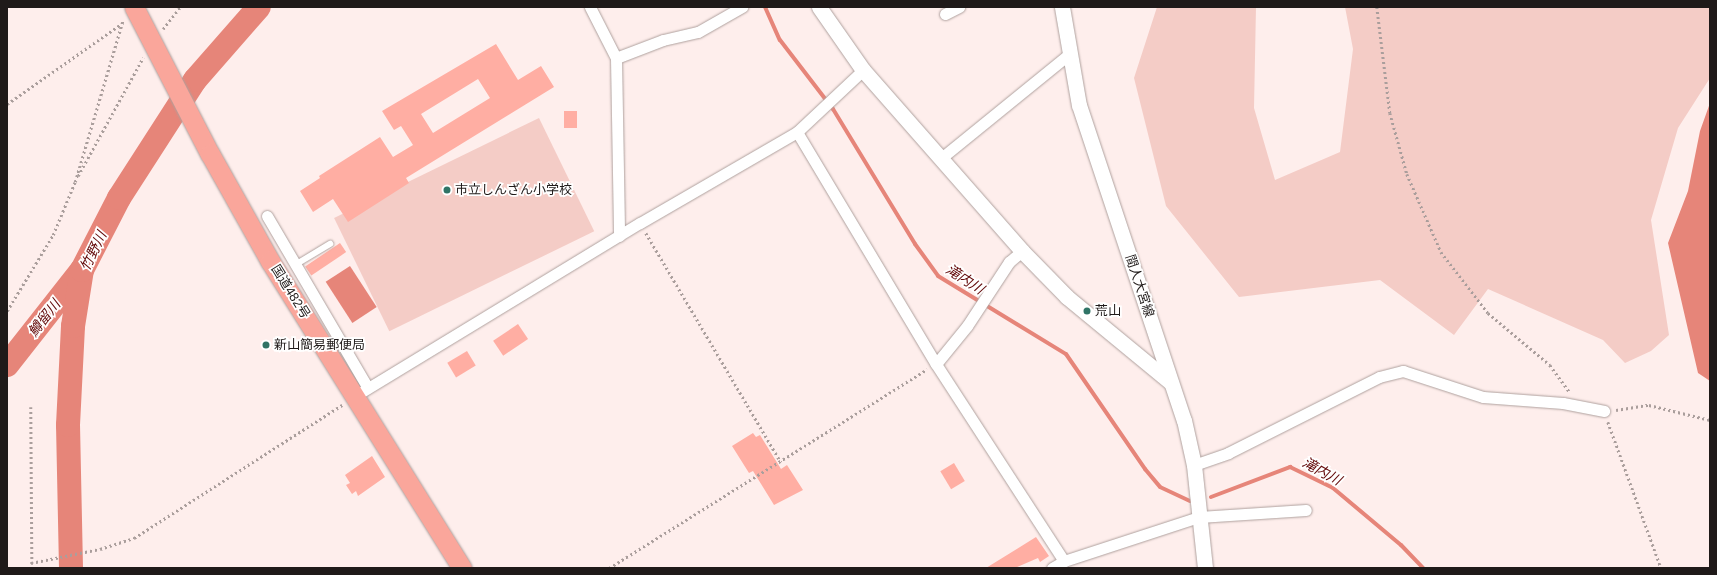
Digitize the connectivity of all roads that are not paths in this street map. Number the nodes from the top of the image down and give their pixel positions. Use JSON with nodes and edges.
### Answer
{"nodes":[{"id":1,"x":590,"y":7,"type":"edge"},
{"id":2,"x":742,"y":7,"type":"edge"},
{"id":3,"x":819,"y":7,"type":"edge"},
{"id":4,"x":959,"y":7,"type":"edge"},
{"id":5,"x":1062,"y":7,"type":"edge"},
{"id":6,"x":129,"y":13,"type":"edge"},
{"id":7,"x":945,"y":14,"type":"dead end"},
{"id":8,"x":1068,"y":55,"type":"junction"},
{"id":9,"x":616,"y":58,"type":"junction"},
{"id":10,"x":862,"y":70,"type":"junction"},
{"id":11,"x":797,"y":132,"type":"junction"},
{"id":12,"x":940,"y":158,"type":"junction"},
{"id":13,"x":267,"y":216,"type":"dead end"},
{"id":14,"x":619,"y":236,"type":"junction"},
{"id":15,"x":330,"y":244,"type":"dead end"},
{"id":16,"x":1022,"y":251,"type":"junction"},
{"id":17,"x":295,"y":265,"type":"junction"},
{"id":18,"x":936,"y":364,"type":"junction"},
{"id":19,"x":1170,"y":382,"type":"junction"},
{"id":20,"x":362,"y":392,"type":"junction"},
{"id":21,"x":1604,"y":411,"type":"road end"},
{"id":22,"x":1194,"y":465,"type":"junction"},
{"id":23,"x":1306,"y":510,"type":"dead end"},
{"id":24,"x":1200,"y":517,"type":"junction"},
{"id":25,"x":1064,"y":561,"type":"junction"},
{"id":26,"x":462,"y":568,"type":"edge"},
{"id":27,"x":1052,"y":568,"type":"edge"},
{"id":28,"x":1205,"y":568,"type":"edge"}],
"edges":[{"from":1,"to":9,"type":"street"},
{"from":2,"to":9,"type":"street"},
{"from":3,"to":10,"type":"main road"},
{"from":4,"to":7,"type":"street"},
{"from":5,"to":8,"type":"main road","name":"間人大宮線"},
{"from":6,"to":20,"type":"highway","name":"国道482号"},
{"from":8,"to":12,"type":"street"},
{"from":8,"to":19,"type":"main road","name":"間人大宮線"},
{"from":9,"to":14,"type":"street"},
{"from":10,"to":11,"type":"street"},
{"from":10,"to":12,"type":"main road"},
{"from":11,"to":14,"type":"street"},
{"from":11,"to":18,"type":"street"},
{"from":12,"to":16,"type":"main road"},
{"from":13,"to":17,"type":"street"},
{"from":14,"to":20,"type":"street"},
{"from":15,"to":17,"type":"lane"},
{"from":16,"to":18,"type":"street"},
{"from":16,"to":19,"type":"main road"},
{"from":17,"to":20,"type":"street"},
{"from":18,"to":25,"type":"street"},
{"from":19,"to":22,"type":"main road","name":"間人大宮線"},
{"from":20,"to":26,"type":"highway","name":"国道482号"},
{"from":21,"to":22,"type":"street"},
{"from":22,"to":24,"type":"main road","name":"間人大宮線"},
{"from":23,"to":24,"type":"street"},
{"from":24,"to":25,"type":"street"},
{"from":24,"to":28,"type":"main road","name":"間人大宮線"},
{"from":25,"to":27,"type":"street"}]}
